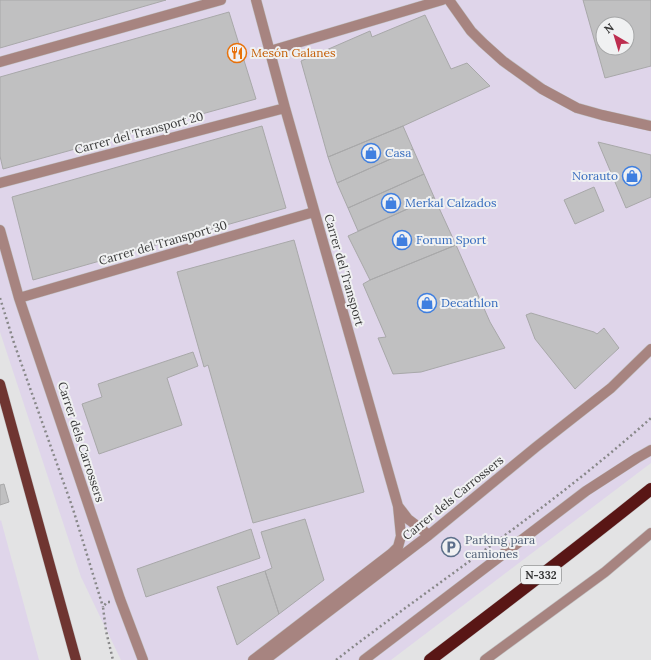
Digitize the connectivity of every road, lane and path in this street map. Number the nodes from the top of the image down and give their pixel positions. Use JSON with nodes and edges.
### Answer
{"nodes":[{"id":1,"x":222,"y":0,"type":"edge"},
{"id":2,"x":256,"y":0,"type":"edge"},
{"id":3,"x":442,"y":0,"type":"edge"},
{"id":4,"x":449,"y":0,"type":"edge"},
{"id":5,"x":270,"y":51,"type":"junction"},
{"id":6,"x":0,"y":62,"type":"edge"},
{"id":7,"x":285,"y":108,"type":"junction"},
{"id":8,"x":651,"y":126,"type":"edge"},
{"id":9,"x":0,"y":183,"type":"edge"},
{"id":10,"x":314,"y":212,"type":"junction"},
{"id":11,"x":0,"y":230,"type":"edge"},
{"id":12,"x":0,"y":247,"type":"edge"},
{"id":13,"x":9,"y":261,"type":"junction"},
{"id":14,"x":0,"y":298,"type":"edge"},
{"id":15,"x":19,"y":298,"type":"junction"},
{"id":16,"x":651,"y":349,"type":"edge"},
{"id":17,"x":0,"y":384,"type":"edge"},
{"id":18,"x":651,"y":418,"type":"edge"},
{"id":19,"x":651,"y":450,"type":"edge"},
{"id":20,"x":651,"y":489,"type":"edge"},
{"id":21,"x":398,"y":506,"type":"junction"},
{"id":22,"x":651,"y":533,"type":"edge"},
{"id":23,"x":429,"y":535,"type":"junction"},
{"id":24,"x":120,"y":599,"type":"junction"},
{"id":25,"x":103,"y":607,"type":"junction"},
{"id":26,"x":76,"y":660,"type":"edge"},
{"id":27,"x":113,"y":660,"type":"edge"},
{"id":28,"x":143,"y":660,"type":"edge"},
{"id":29,"x":253,"y":660,"type":"edge"},
{"id":30,"x":265,"y":660,"type":"edge"},
{"id":31,"x":336,"y":660,"type":"edge"},
{"id":32,"x":364,"y":660,"type":"edge"},
{"id":33,"x":430,"y":660,"type":"edge"},
{"id":34,"x":485,"y":660,"type":"edge"}],
"edges":[{"from":1,"to":6,"type":"street"},
{"from":2,"to":5,"type":"street","name":"Carrer del Transport"},
{"from":3,"to":5,"type":"street"},
{"from":4,"to":8,"type":"street"},
{"from":5,"to":7,"type":"street","name":"Carrer del Transport"},
{"from":7,"to":9,"type":"street","name":"Carrer del Transport 20"},
{"from":7,"to":10,"type":"street","name":"Carrer del Transport"},
{"from":10,"to":15,"type":"street","name":"Carrer del Transport 30"},
{"from":10,"to":21,"type":"street","name":"Carrer del Transport"},
{"from":11,"to":13,"type":"street","name":"Carrer dels Carrossers"},
{"from":12,"to":13,"type":"street"},
{"from":13,"to":15,"type":"street","name":"Carrer dels Carrossers"},
{"from":14,"to":25,"type":"path"},
{"from":15,"to":24,"type":"street","name":"Carrer dels Carrossers"},
{"from":16,"to":23,"type":"street","name":"Carrer dels Carrossers"},
{"from":17,"to":26,"type":"main road"},
{"from":18,"to":31,"type":"path"},
{"from":19,"to":32,"type":"street"},
{"from":20,"to":33,"type":"highway","number":"N-332"},
{"from":21,"to":23,"type":"street","name":"Carrer del Transport"},
{"from":21,"to":29,"type":"street","name":"Carrer dels Carrossers"},
{"from":22,"to":34,"type":"street"},
{"from":23,"to":30,"type":"street","name":"Carrer dels Carrossers"},
{"from":24,"to":25,"type":"path"},
{"from":24,"to":28,"type":"street","name":"Carrer dels Carrossers"},
{"from":25,"to":27,"type":"path"}]}
